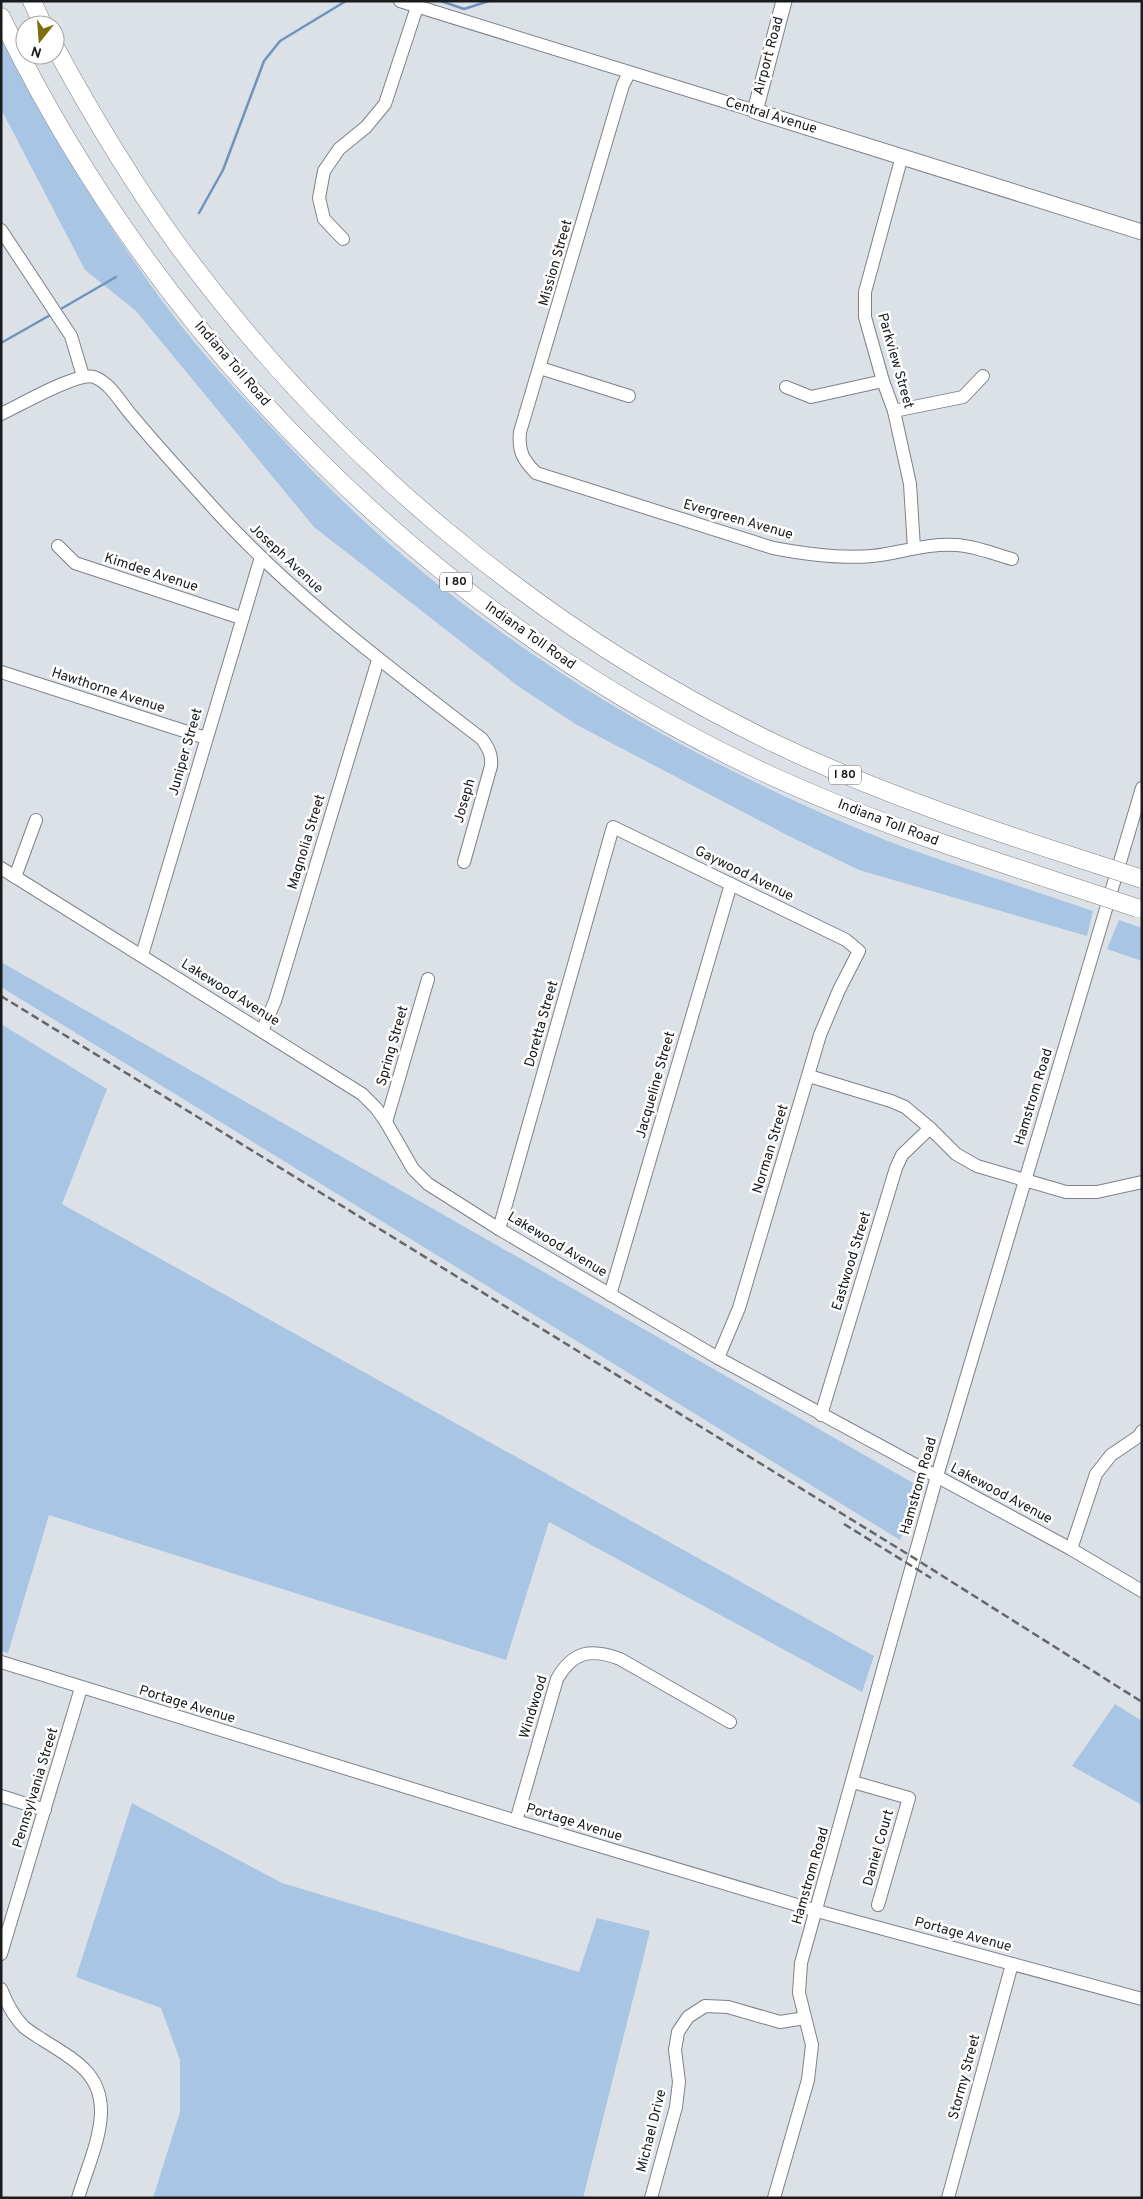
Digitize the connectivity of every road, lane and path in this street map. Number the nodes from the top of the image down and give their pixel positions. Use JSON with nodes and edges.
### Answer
{"nodes":[{"id":1,"x":32,"y":1,"type":"edge"},
{"id":2,"x":400,"y":1,"type":"edge"},
{"id":3,"x":784,"y":1,"type":"edge"},
{"id":4,"x":417,"y":7,"type":"junction"},
{"id":5,"x":38,"y":15,"type":"edge"},
{"id":6,"x":1,"y":16,"type":"edge"},
{"id":7,"x":65,"y":65,"type":"edge"},
{"id":8,"x":629,"y":73,"type":"junction"},
{"id":9,"x":755,"y":111,"type":"junction"},
{"id":10,"x":902,"y":156,"type":"junction"},
{"id":11,"x":1,"y":230,"type":"edge"},
{"id":12,"x":1142,"y":232,"type":"edge"},
{"id":13,"x":343,"y":239,"type":"dead end"},
{"id":14,"x":540,"y":368,"type":"junction"},
{"id":15,"x":83,"y":376,"type":"junction"},
{"id":16,"x":983,"y":376,"type":"dead end"},
{"id":17,"x":883,"y":381,"type":"junction"},
{"id":18,"x":786,"y":387,"type":"dead end"},
{"id":19,"x":629,"y":396,"type":"dead end"},
{"id":20,"x":894,"y":411,"type":"junction"},
{"id":21,"x":1,"y":414,"type":"edge"},
{"id":22,"x":524,"y":461,"type":"joint"},
{"id":23,"x":58,"y":546,"type":"dead end"},
{"id":24,"x":914,"y":548,"type":"junction"},
{"id":25,"x":261,"y":557,"type":"junction"},
{"id":26,"x":1012,"y":559,"type":"dead end"},
{"id":27,"x":241,"y":618,"type":"junction"},
{"id":28,"x":378,"y":660,"type":"junction"},
{"id":29,"x":1,"y":672,"type":"edge"},
{"id":30,"x":206,"y":738,"type":"junction"},
{"id":31,"x":489,"y":748,"type":"joint"},
{"id":32,"x":1142,"y":788,"type":"edge"},
{"id":33,"x":36,"y":820,"type":"dead end"},
{"id":34,"x":613,"y":827,"type":"joint"},
{"id":35,"x":464,"y":862,"type":"dead end"},
{"id":36,"x":1,"y":868,"type":"edge"},
{"id":37,"x":15,"y":877,"type":"junction"},
{"id":38,"x":1142,"y":879,"type":"edge"},
{"id":39,"x":731,"y":884,"type":"junction"},
{"id":40,"x":1140,"y":909,"type":"edge"},
{"id":41,"x":859,"y":951,"type":"joint"},
{"id":42,"x":142,"y":955,"type":"junction"},
{"id":43,"x":428,"y":978,"type":"dead end"},
{"id":44,"x":262,"y":1032,"type":"junction"},
{"id":45,"x":809,"y":1076,"type":"junction"},
{"id":46,"x":386,"y":1122,"type":"junction"},
{"id":47,"x":930,"y":1128,"type":"junction"},
{"id":48,"x":1024,"y":1180,"type":"junction"},
{"id":49,"x":1142,"y":1182,"type":"edge"},
{"id":50,"x":499,"y":1229,"type":"junction"},
{"id":51,"x":610,"y":1295,"type":"junction"},
{"id":52,"x":718,"y":1358,"type":"junction"},
{"id":53,"x":822,"y":1415,"type":"junction"},
{"id":54,"x":1142,"y":1431,"type":"edge"},
{"id":55,"x":937,"y":1476,"type":"junction"},
{"id":56,"x":1071,"y":1549,"type":"junction"},
{"id":57,"x":1142,"y":1591,"type":"edge"},
{"id":58,"x":1,"y":1662,"type":"edge"},
{"id":59,"x":81,"y":1688,"type":"junction"},
{"id":60,"x":730,"y":1722,"type":"dead end"},
{"id":61,"x":853,"y":1782,"type":"junction"},
{"id":62,"x":1,"y":1796,"type":"edge"},
{"id":63,"x":45,"y":1810,"type":"junction"},
{"id":64,"x":516,"y":1821,"type":"junction"},
{"id":65,"x":878,"y":1905,"type":"dead end"},
{"id":66,"x":817,"y":1911,"type":"junction"},
{"id":67,"x":1,"y":1954,"type":"edge"},
{"id":68,"x":1012,"y":1964,"type":"junction"},
{"id":69,"x":1,"y":1989,"type":"edge"},
{"id":70,"x":1142,"y":1999,"type":"edge"},
{"id":71,"x":805,"y":2018,"type":"junction"},
{"id":72,"x":78,"y":2198,"type":"edge"},
{"id":73,"x":651,"y":2198,"type":"edge"},
{"id":74,"x":774,"y":2198,"type":"edge"},
{"id":75,"x":948,"y":2198,"type":"edge"}],
"edges":[{"from":1,"to":5,"type":"highway"},
{"from":2,"to":4,"type":"street","name":"Central Avenue"},
{"from":3,"to":9,"type":"main road","name":"Airport Road"},
{"from":4,"to":8,"type":"street","name":"Central Avenue"},
{"from":4,"to":13,"type":"street"},
{"from":6,"to":40,"type":"highway","name":"Indiana Toll Road","number":"I 80","bridge":true},
{"from":7,"to":38,"type":"highway","name":"Indiana Toll Road","number":"I 80","bridge":true},
{"from":8,"to":9,"type":"street","name":"Central Avenue"},
{"from":8,"to":14,"type":"street","name":"Mission Street"},
{"from":9,"to":10,"type":"main road","name":"Central Avenue"},
{"from":10,"to":12,"type":"main road","name":"Central Avenue"},
{"from":10,"to":17,"type":"street","name":"Parkview Street"},
{"from":11,"to":15,"type":"street"},
{"from":14,"to":19,"type":"street"},
{"from":14,"to":22,"type":"street","name":"Mission Street"},
{"from":15,"to":21,"type":"street"},
{"from":15,"to":25,"type":"street","name":"Joseph Avenue"},
{"from":16,"to":20,"type":"street"},
{"from":17,"to":18,"type":"street"},
{"from":17,"to":20,"type":"street","name":"Parkview Street"},
{"from":20,"to":24,"type":"street","name":"Parkview Street"},
{"from":22,"to":24,"type":"street","name":"Evergreen Avenue"},
{"from":23,"to":27,"type":"street","name":"Kimdee Avenue"},
{"from":24,"to":26,"type":"street","name":"Evergreen Avenue"},
{"from":25,"to":27,"type":"street","name":"Juniper Street"},
{"from":25,"to":28,"type":"street","name":"Joseph Avenue"},
{"from":27,"to":30,"type":"street","name":"Juniper Street"},
{"from":28,"to":31,"type":"street","name":"Joseph Avenue"},
{"from":28,"to":44,"type":"street","name":"Magnolia Street"},
{"from":29,"to":30,"type":"street","name":"Hawthorne Avenue"},
{"from":30,"to":42,"type":"street","name":"Juniper Street"},
{"from":31,"to":35,"type":"street","name":"Joseph"},
{"from":32,"to":48,"type":"street","name":"Hamstrom Road"},
{"from":33,"to":37,"type":"street"},
{"from":34,"to":39,"type":"street","name":"Gaywood Avenue"},
{"from":34,"to":50,"type":"street","name":"Doretta Street"},
{"from":36,"to":37,"type":"street","name":"Lakewood Avenue"},
{"from":37,"to":42,"type":"street","name":"Lakewood Avenue"},
{"from":39,"to":41,"type":"street","name":"Gaywood Avenue"},
{"from":39,"to":51,"type":"street","name":"Jacqueline Street"},
{"from":41,"to":45,"type":"street","name":"Norman Street"},
{"from":42,"to":44,"type":"street","name":"Lakewood Avenue"},
{"from":43,"to":46,"type":"street","name":"Spring Street"},
{"from":44,"to":46,"type":"street","name":"Lakewood Avenue"},
{"from":45,"to":47,"type":"street"},
{"from":45,"to":52,"type":"street","name":"Norman Street"},
{"from":46,"to":50,"type":"street","name":"Lakewood Avenue"},
{"from":47,"to":48,"type":"street"},
{"from":47,"to":53,"type":"street","name":"Eastwood Street"},
{"from":48,"to":49,"type":"street"},
{"from":48,"to":55,"type":"street","name":"Hamstrom Road"},
{"from":50,"to":51,"type":"street","name":"Lakewood Avenue"},
{"from":51,"to":52,"type":"street","name":"Lakewood Avenue"},
{"from":52,"to":53,"type":"street","name":"Lakewood Avenue"},
{"from":53,"to":55,"type":"street","name":"Lakewood Avenue"},
{"from":54,"to":56,"type":"street"},
{"from":55,"to":56,"type":"street","name":"Lakewood Avenue"},
{"from":55,"to":61,"type":"street","name":"Hamstrom Road"},
{"from":56,"to":57,"type":"street","name":"Lakewood Avenue"},
{"from":58,"to":59,"type":"street","name":"Portage Avenue"},
{"from":59,"to":63,"type":"street","name":"Pennsylvania Street"},
{"from":59,"to":64,"type":"street","name":"Portage Avenue"},
{"from":60,"to":64,"type":"street","name":"Windwood"},
{"from":61,"to":65,"type":"street","name":"Daniel Court"},
{"from":61,"to":66,"type":"street","name":"Hamstrom Road"},
{"from":62,"to":63,"type":"street"},
{"from":63,"to":67,"type":"street","name":"Pennsylvania Street"},
{"from":64,"to":66,"type":"street","name":"Portage Avenue"},
{"from":66,"to":68,"type":"street","name":"Portage Avenue"},
{"from":66,"to":71,"type":"street","name":"Hamstrom Road"},
{"from":68,"to":70,"type":"street","name":"Portage Avenue"},
{"from":68,"to":75,"type":"street","name":"Stormy Street"},
{"from":69,"to":72,"type":"street"},
{"from":71,"to":73,"type":"street","name":"Michael Drive"},
{"from":71,"to":74,"type":"street","name":"Hamstrom Road"}]}
